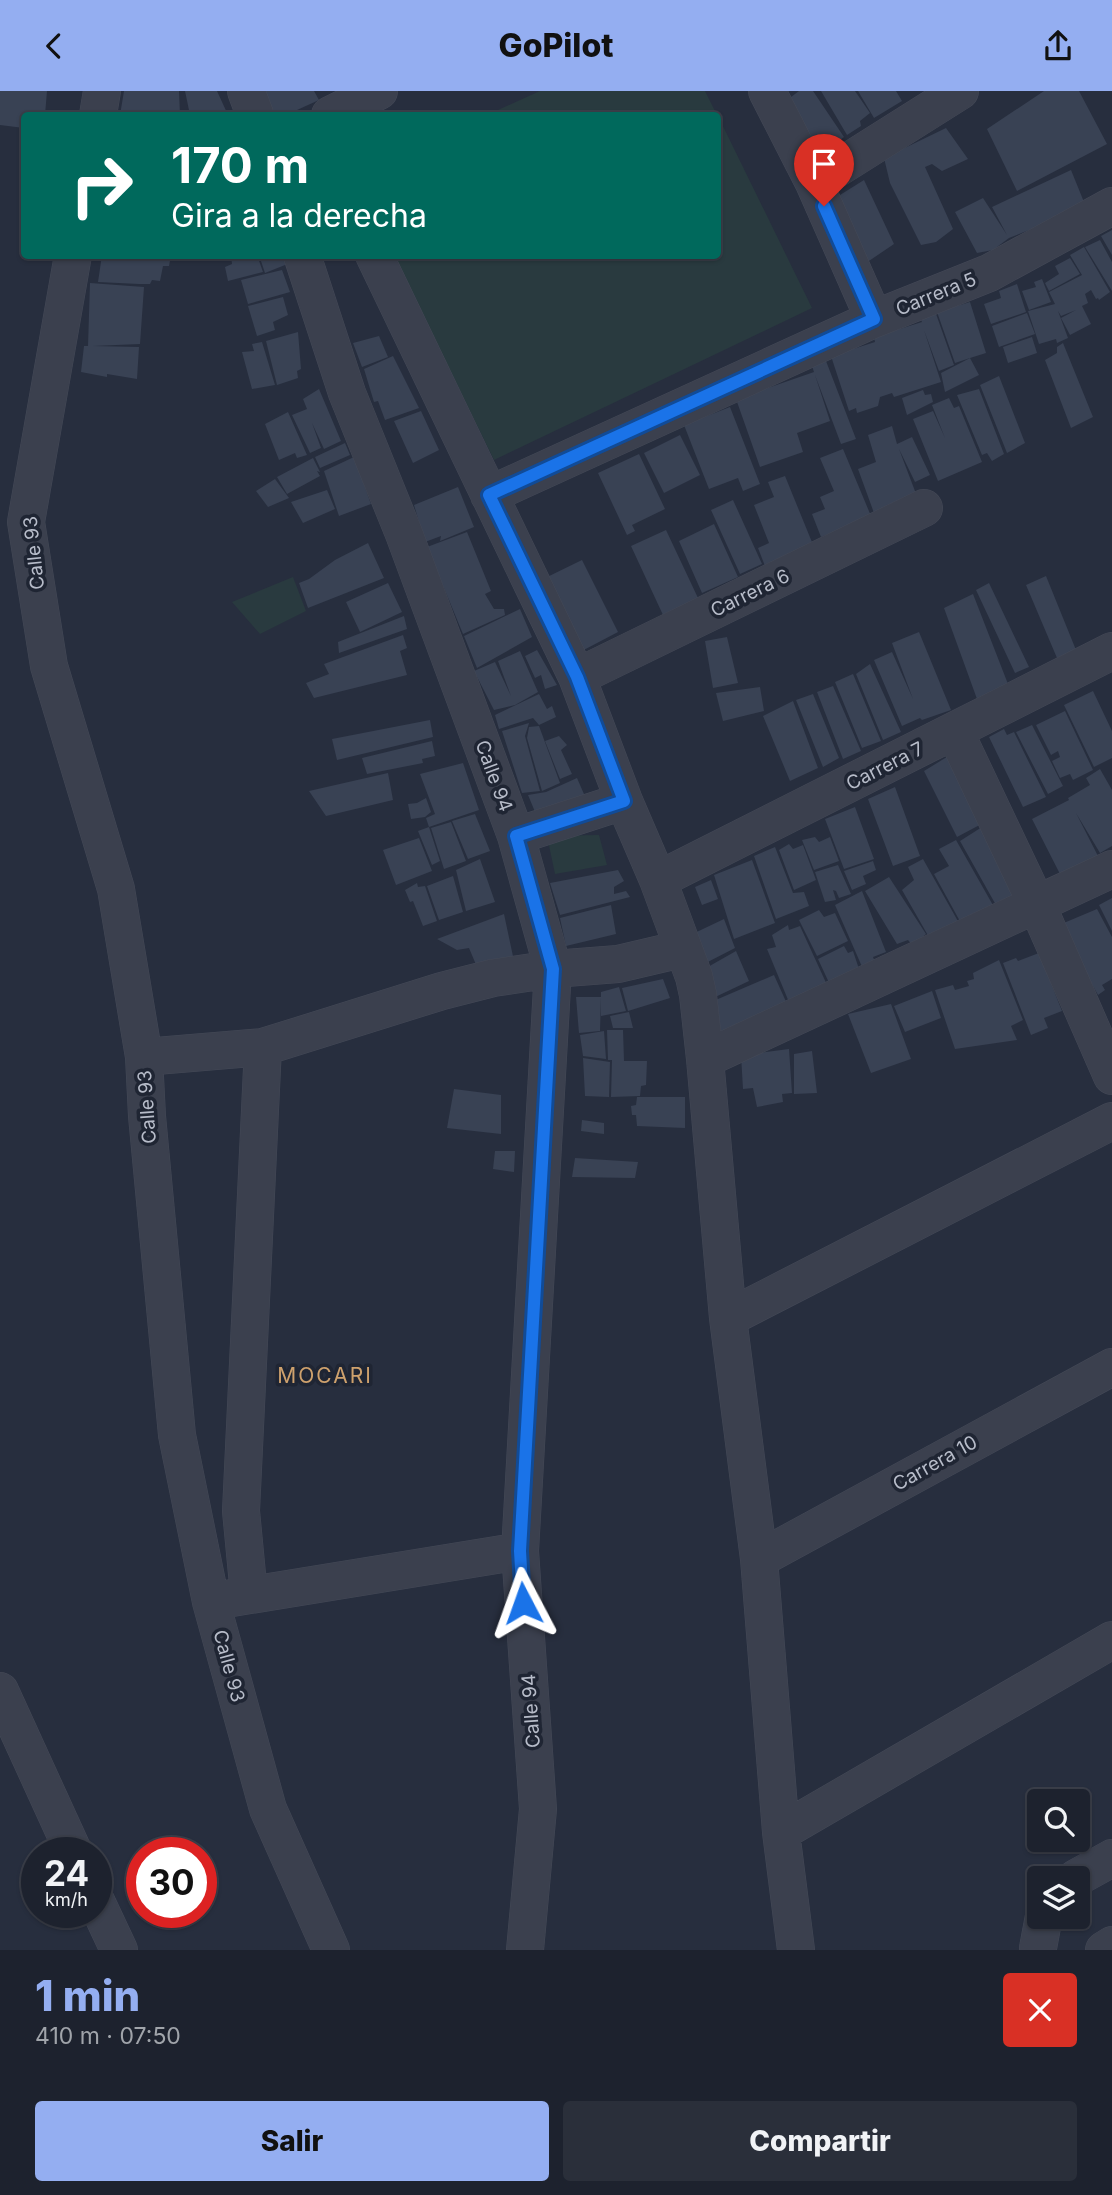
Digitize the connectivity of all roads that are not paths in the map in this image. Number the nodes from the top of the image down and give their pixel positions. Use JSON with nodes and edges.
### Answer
{"nodes":[{"id":1,"x":102,"y":91,"type":"edge"},
{"id":2,"x":246,"y":91,"type":"edge"},
{"id":3,"x":379,"y":91,"type":"edge"},
{"id":4,"x":767,"y":91,"type":"edge"},
{"id":5,"x":960,"y":91,"type":"edge"},
{"id":6,"x":98,"y":112,"type":"edge"},
{"id":7,"x":254,"y":112,"type":"edge"},
{"id":8,"x":336,"y":112,"type":"edge"},
{"id":9,"x":814,"y":183,"type":"junction"},
{"id":10,"x":1112,"y":206,"type":"edge"},
{"id":11,"x":72,"y":259,"type":"edge"},
{"id":12,"x":303,"y":259,"type":"edge"},
{"id":13,"x":376,"y":259,"type":"edge"},
{"id":14,"x":874,"y":319,"type":"junction"},
{"id":15,"x":489,"y":495,"type":"junction"},
{"id":16,"x":924,"y":508,"type":"dead end"},
{"id":17,"x":1112,"y":652,"type":"edge"},
{"id":18,"x":577,"y":677,"type":"junction"},
{"id":19,"x":955,"y":731,"type":"junction"},
{"id":20,"x":624,"y":801,"type":"junction"},
{"id":21,"x":516,"y":836,"type":"junction"},
{"id":22,"x":1112,"y":869,"type":"edge"},
{"id":23,"x":658,"y":880,"type":"junction"},
{"id":24,"x":1037,"y":905,"type":"junction"},
{"id":25,"x":682,"y":949,"type":"junction"},
{"id":26,"x":553,"y":969,"type":"junction"},
{"id":27,"x":263,"y":1047,"type":"junction"},
{"id":28,"x":144,"y":1057,"type":"junction"},
{"id":29,"x":705,"y":1059,"type":"junction"},
{"id":30,"x":1112,"y":1076,"type":"edge"},
{"id":31,"x":1112,"y":1121,"type":"edge"},
{"id":32,"x":728,"y":1318,"type":"junction"},
{"id":33,"x":1112,"y":1367,"type":"edge"},
{"id":34,"x":520,"y":1551,"type":"junction"},
{"id":35,"x":759,"y":1559,"type":"junction"},
{"id":36,"x":248,"y":1595,"type":"junction"},
{"id":37,"x":211,"y":1602,"type":"junction"},
{"id":38,"x":1112,"y":1640,"type":"edge"},
{"id":39,"x":0,"y":1691,"type":"edge"},
{"id":40,"x":781,"y":1832,"type":"junction"},
{"id":41,"x":68,"y":1837,"type":"edge"},
{"id":42,"x":1112,"y":1858,"type":"edge"},
{"id":43,"x":1090,"y":1870,"type":"edge"},
{"id":44,"x":109,"y":1928,"type":"edge"},
{"id":45,"x":1112,"y":1945,"type":"edge"},
{"id":46,"x":119,"y":1950,"type":"edge"},
{"id":47,"x":331,"y":1950,"type":"edge"},
{"id":48,"x":524,"y":1950,"type":"edge"},
{"id":49,"x":796,"y":1950,"type":"edge"},
{"id":50,"x":1104,"y":1950,"type":"edge"}],
"edges":[{"from":1,"to":6,"type":"street"},
{"from":2,"to":7,"type":"street"},
{"from":3,"to":8,"type":"street"},
{"from":4,"to":9,"type":"street"},
{"from":5,"to":9,"type":"street"},
{"from":9,"to":14,"type":"street"},
{"from":10,"to":14,"type":"street","name":"Carrera 5"},
{"from":11,"to":28,"type":"street","name":"Calle 93"},
{"from":12,"to":21,"type":"street","name":"Calle 94"},
{"from":13,"to":15,"type":"street"},
{"from":14,"to":15,"type":"street","name":"Carrera 5"},
{"from":15,"to":18,"type":"street"},
{"from":16,"to":18,"type":"street","name":"Carrera 6"},
{"from":17,"to":19,"type":"street","name":"Carrera 7"},
{"from":18,"to":20,"type":"street"},
{"from":19,"to":23,"type":"street","name":"Carrera 7"},
{"from":19,"to":24,"type":"street"},
{"from":20,"to":21,"type":"street"},
{"from":20,"to":23,"type":"street"},
{"from":21,"to":26,"type":"street","name":"Calle 94"},
{"from":22,"to":24,"type":"street"},
{"from":23,"to":25,"type":"street"},
{"from":24,"to":29,"type":"street"},
{"from":24,"to":30,"type":"street"},
{"from":25,"to":26,"type":"street"},
{"from":25,"to":29,"type":"street"},
{"from":26,"to":27,"type":"street"},
{"from":26,"to":34,"type":"street","name":"Calle 94"},
{"from":27,"to":28,"type":"street"},
{"from":27,"to":36,"type":"street"},
{"from":28,"to":37,"type":"street","name":"Calle 93"},
{"from":29,"to":32,"type":"street"},
{"from":31,"to":32,"type":"street"},
{"from":32,"to":35,"type":"street"},
{"from":33,"to":35,"type":"street","name":"Carrera 10"},
{"from":34,"to":36,"type":"street"},
{"from":34,"to":48,"type":"street","name":"Calle 94"},
{"from":35,"to":40,"type":"street"},
{"from":36,"to":37,"type":"street"},
{"from":37,"to":47,"type":"street","name":"Calle 93"},
{"from":38,"to":40,"type":"street"},
{"from":39,"to":41,"type":"street"},
{"from":40,"to":49,"type":"street"},
{"from":42,"to":43,"type":"street"},
{"from":44,"to":46,"type":"street"},
{"from":45,"to":50,"type":"street"}]}
